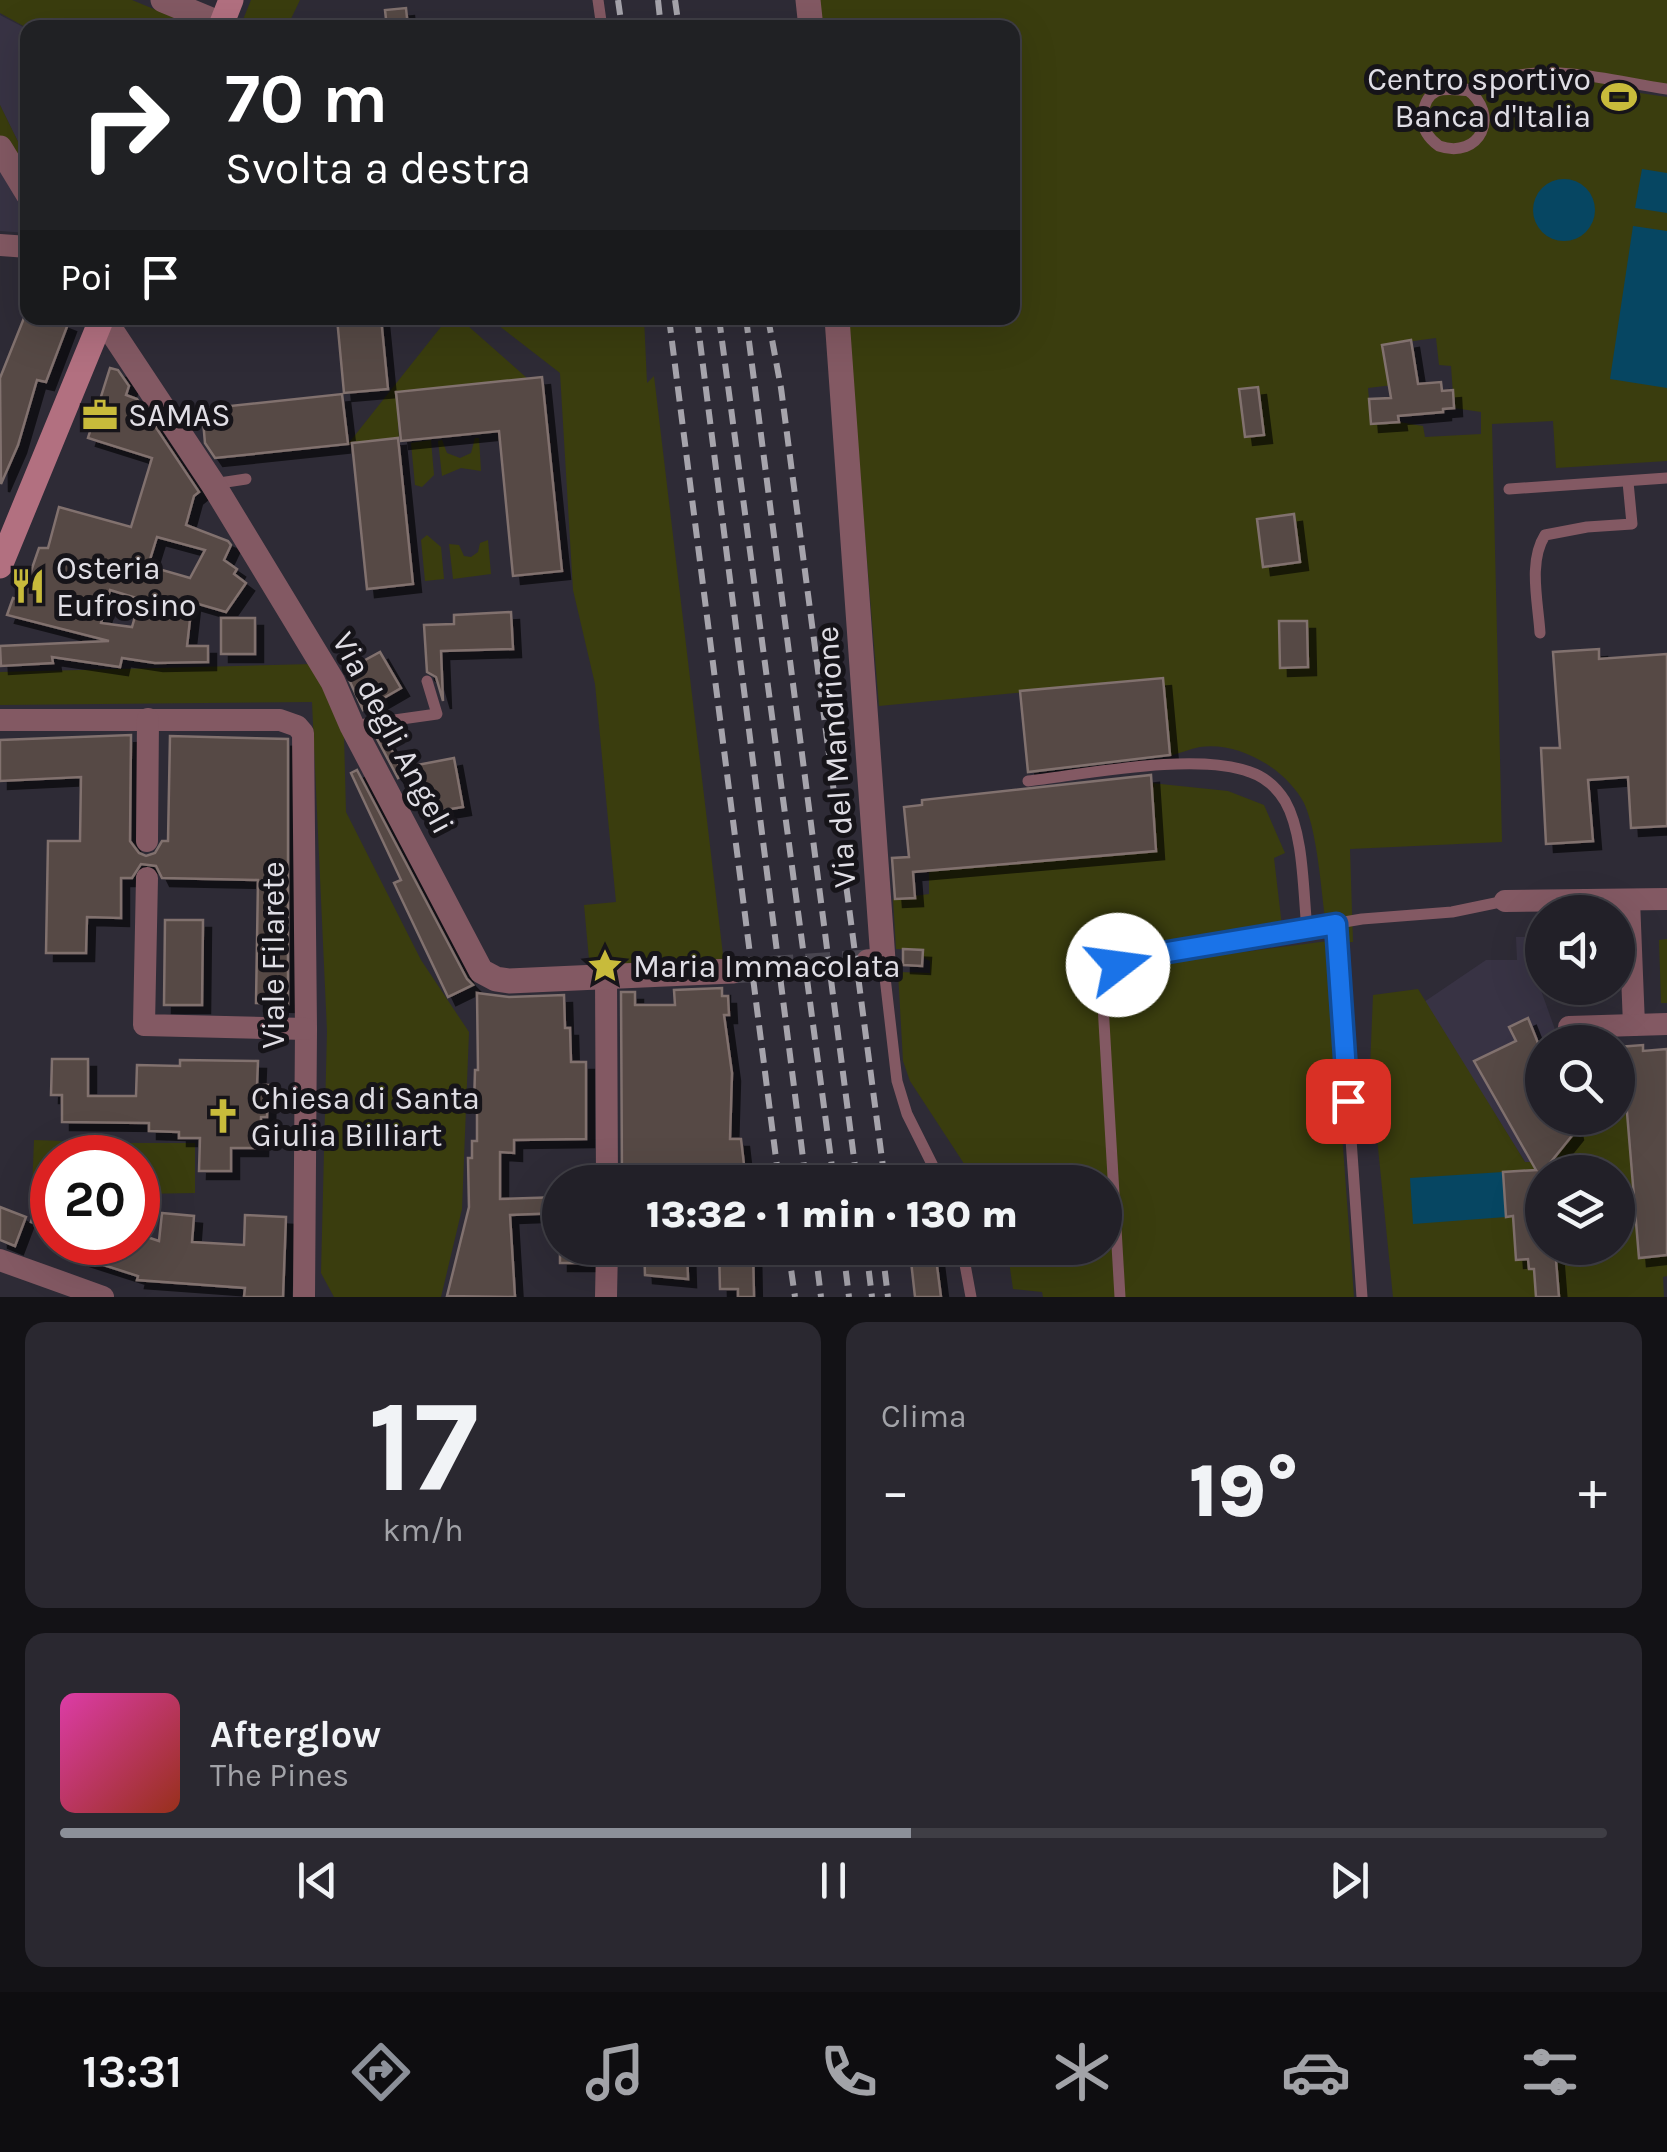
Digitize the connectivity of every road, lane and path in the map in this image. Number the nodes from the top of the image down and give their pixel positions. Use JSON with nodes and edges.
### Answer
{"nodes":[{"id":1,"x":163,"y":0,"type":"edge"},
{"id":2,"x":224,"y":17,"type":"edge"},
{"id":3,"x":1493,"y":83,"type":"junction"},
{"id":4,"x":1667,"y":89,"type":"edge"},
{"id":5,"x":1466,"y":90,"type":"junction"},
{"id":6,"x":1483,"y":109,"type":"junction"},
{"id":7,"x":0,"y":148,"type":"edge"},
{"id":8,"x":20,"y":181,"type":"edge"},
{"id":9,"x":99,"y":325,"type":"edge"},
{"id":10,"x":107,"y":325,"type":"edge"},
{"id":11,"x":837,"y":325,"type":"edge"},
{"id":12,"x":1667,"y":478,"type":"edge"},
{"id":13,"x":246,"y":479,"type":"dead end"},
{"id":14,"x":1628,"y":482,"type":"junction"},
{"id":15,"x":213,"y":484,"type":"junction"},
{"id":16,"x":1509,"y":489,"type":"dead end"},
{"id":17,"x":0,"y":566,"type":"edge"},
{"id":18,"x":1540,"y":633,"type":"dead end"},
{"id":19,"x":427,"y":681,"type":"dead end"},
{"id":20,"x":148,"y":718,"type":"junction"},
{"id":21,"x":0,"y":720,"type":"edge"},
{"id":22,"x":352,"y":726,"type":"junction"},
{"id":23,"x":1028,"y":781,"type":"dead end"},
{"id":24,"x":148,"y":841,"type":"dead end"},
{"id":25,"x":147,"y":878,"type":"dead end"},
{"id":26,"x":1667,"y":899,"type":"edge"},
{"id":27,"x":1505,"y":900,"type":"joint"},
{"id":28,"x":1525,"y":900,"type":"edge"},
{"id":29,"x":1635,"y":900,"type":"edge"},
{"id":30,"x":1336,"y":924,"type":"junction"},
{"id":31,"x":1307,"y":930,"type":"junction"},
{"id":32,"x":875,"y":961,"type":"joint"},
{"id":33,"x":732,"y":971,"type":"tunnel mouth"},
{"id":34,"x":606,"y":977,"type":"junction"},
{"id":35,"x":1633,"y":1005,"type":"edge"},
{"id":36,"x":1667,"y":1024,"type":"edge"},
{"id":37,"x":1634,"y":1025,"type":"joint"},
{"id":38,"x":306,"y":1028,"type":"junction"},
{"id":39,"x":607,"y":1165,"type":"edge"},
{"id":40,"x":932,"y":1165,"type":"edge"},
{"id":41,"x":0,"y":1260,"type":"edge"},
{"id":42,"x":607,"y":1265,"type":"edge"},
{"id":43,"x":965,"y":1265,"type":"edge"},
{"id":44,"x":103,"y":1297,"type":"edge"},
{"id":45,"x":304,"y":1297,"type":"edge"},
{"id":46,"x":606,"y":1297,"type":"edge"},
{"id":47,"x":970,"y":1297,"type":"edge"},
{"id":48,"x":1120,"y":1297,"type":"edge"},
{"id":49,"x":1362,"y":1297,"type":"edge"}],
"edges":[{"from":1,"to":2,"type":"street"},
{"from":3,"to":4,"type":"lane"},
{"from":3,"to":5,"type":"lane"},
{"from":3,"to":6,"type":"lane"},
{"from":5,"to":6,"type":"lane"},
{"from":5,"to":6,"type":"lane"},
{"from":7,"to":8,"type":"street"},
{"from":9,"to":17,"type":"main road"},
{"from":10,"to":15,"type":"street","name":"Via degli Angeli"},
{"from":11,"to":32,"type":"street","name":"Via del Mandrione"},
{"from":12,"to":14,"type":"lane"},
{"from":13,"to":15,"type":"lane"},
{"from":14,"to":16,"type":"lane"},
{"from":14,"to":18,"type":"lane"},
{"from":15,"to":22,"type":"street","name":"Via degli Angeli"},
{"from":19,"to":22,"type":"lane"},
{"from":20,"to":21,"type":"street"},
{"from":20,"to":24,"type":"street"},
{"from":20,"to":38,"type":"street","name":"Viale Filarete"},
{"from":22,"to":34,"type":"street","name":"Via degli Angeli"},
{"from":23,"to":31,"type":"lane"},
{"from":25,"to":38,"type":"street"},
{"from":26,"to":29,"type":"street"},
{"from":27,"to":28,"type":"street"},
{"from":27,"to":30,"type":"lane"},
{"from":30,"to":31,"type":"lane"},
{"from":30,"to":49,"type":"lane"},
{"from":31,"to":48,"type":"lane"},
{"from":32,"to":40,"type":"lane","name":"Via del Mandrione"},
{"from":33,"to":34,"type":"street","name":"Via degli Angeli"},
{"from":34,"to":39,"type":"street"},
{"from":35,"to":37,"type":"street"},
{"from":36,"to":37,"type":"street"},
{"from":38,"to":45,"type":"street","name":"Viale Filarete"},
{"from":41,"to":44,"type":"street"},
{"from":42,"to":46,"type":"street"},
{"from":43,"to":47,"type":"lane"}]}
